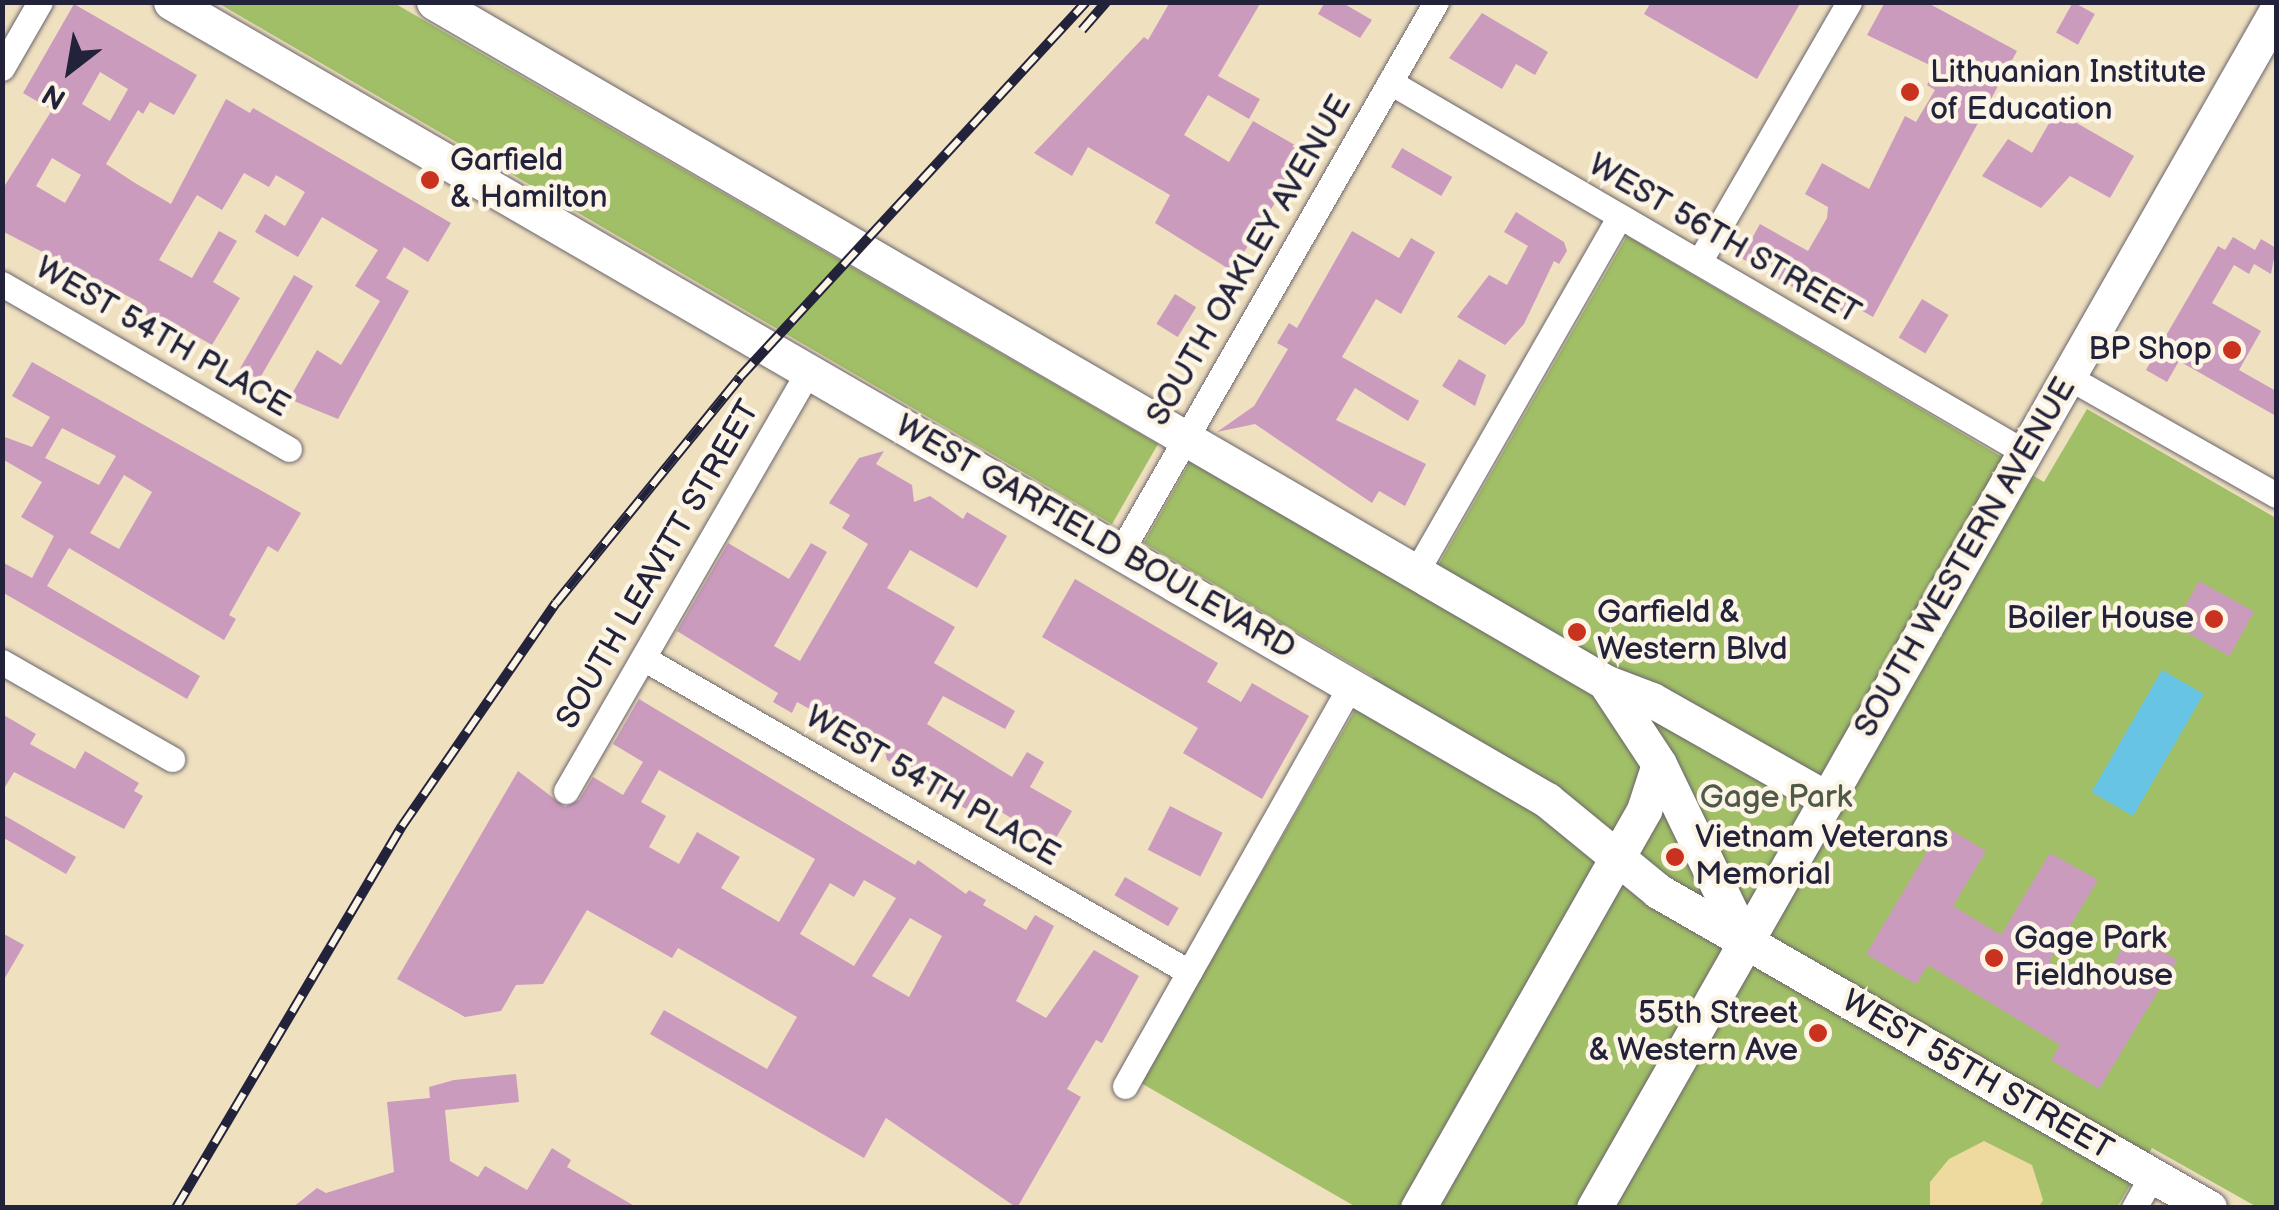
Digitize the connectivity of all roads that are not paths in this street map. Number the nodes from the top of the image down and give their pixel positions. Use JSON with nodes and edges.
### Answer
{"nodes":[{"id":1,"x":40,"y":2,"type":"edge"},
{"id":2,"x":171,"y":2,"type":"edge"},
{"id":3,"x":434,"y":2,"type":"edge"},
{"id":4,"x":1436,"y":2,"type":"edge"},
{"id":5,"x":1849,"y":2,"type":"edge"},
{"id":6,"x":2276,"y":12,"type":"edge"},
{"id":7,"x":2,"y":68,"type":"edge"},
{"id":8,"x":1390,"y":82,"type":"junction"},
{"id":9,"x":1620,"y":216,"type":"junction"},
{"id":10,"x":1699,"y":262,"type":"junction"},
{"id":11,"x":2,"y":284,"type":"edge"},
{"id":12,"x":808,"y":372,"type":"junction"},
{"id":13,"x":2070,"y":378,"type":"junction"},
{"id":14,"x":1186,"y":438,"type":"junction"},
{"id":15,"x":289,"y":449,"type":"dead end"},
{"id":16,"x":2026,"y":454,"type":"junction"},
{"id":17,"x":2276,"y":495,"type":"edge"},
{"id":18,"x":1120,"y":553,"type":"junction"},
{"id":19,"x":1416,"y":572,"type":"junction"},
{"id":20,"x":643,"y":658,"type":"junction"},
{"id":21,"x":2,"y":662,"type":"edge"},
{"id":22,"x":1605,"y":682,"type":"junction"},
{"id":23,"x":1350,"y":686,"type":"junction"},
{"id":24,"x":172,"y":759,"type":"dead end"},
{"id":25,"x":1659,"y":764,"type":"junction"},
{"id":26,"x":566,"y":791,"type":"dead end"},
{"id":27,"x":1827,"y":799,"type":"junction"},
{"id":28,"x":1616,"y":859,"type":"junction"},
{"id":29,"x":1746,"y":944,"type":"junction"},
{"id":30,"x":1189,"y":972,"type":"junction"},
{"id":31,"x":1125,"y":1086,"type":"dead end"},
{"id":32,"x":2152,"y":1176,"type":"junction"},
{"id":33,"x":1418,"y":1208,"type":"edge"},
{"id":34,"x":1594,"y":1208,"type":"edge"},
{"id":35,"x":2134,"y":1208,"type":"edge"},
{"id":36,"x":2209,"y":1208,"type":"edge"}],
"edges":[{"from":1,"to":7,"type":"street"},
{"from":2,"to":12,"type":"street","name":"WEST GARFIELD BOULEVARD"},
{"from":3,"to":14,"type":"street"},
{"from":4,"to":8,"type":"street","name":"SOUTH OAKLEY AVENUE"},
{"from":5,"to":10,"type":"street"},
{"from":6,"to":13,"type":"street","name":"SOUTH WESTERN AVENUE"},
{"from":8,"to":9,"type":"street","name":"WEST 56TH STREET"},
{"from":8,"to":14,"type":"street","name":"SOUTH OAKLEY AVENUE"},
{"from":9,"to":10,"type":"street","name":"WEST 56TH STREET"},
{"from":9,"to":19,"type":"street"},
{"from":10,"to":16,"type":"street","name":"WEST 56TH STREET"},
{"from":11,"to":15,"type":"street","name":"WEST 54TH PLACE"},
{"from":12,"to":18,"type":"street","name":"WEST GARFIELD BOULEVARD"},
{"from":12,"to":20,"type":"street","name":"SOUTH LEAVITT STREET"},
{"from":13,"to":16,"type":"street","name":"SOUTH WESTERN AVENUE"},
{"from":13,"to":17,"type":"street"},
{"from":14,"to":18,"type":"street","name":"SOUTH OAKLEY AVENUE"},
{"from":14,"to":19,"type":"street"},
{"from":16,"to":27,"type":"street","name":"SOUTH WESTERN AVENUE"},
{"from":18,"to":23,"type":"street","name":"WEST GARFIELD BOULEVARD"},
{"from":19,"to":22,"type":"street"},
{"from":20,"to":26,"type":"street","name":"SOUTH LEAVITT STREET"},
{"from":20,"to":30,"type":"street","name":"WEST 54TH PLACE"},
{"from":21,"to":24,"type":"street"},
{"from":22,"to":25,"type":"street"},
{"from":22,"to":27,"type":"street"},
{"from":23,"to":28,"type":"street","name":"WEST GARFIELD BOULEVARD"},
{"from":23,"to":30,"type":"street"},
{"from":25,"to":28,"type":"street"},
{"from":25,"to":29,"type":"street"},
{"from":27,"to":29,"type":"street","name":"SOUTH WESTERN AVENUE"},
{"from":28,"to":29,"type":"street","name":"WEST GARFIELD BOULEVARD"},
{"from":28,"to":33,"type":"street"},
{"from":29,"to":32,"type":"street","name":"WEST 55TH STREET"},
{"from":29,"to":34,"type":"street","name":"SOUTH WESTERN AVENUE"},
{"from":30,"to":31,"type":"street"},
{"from":32,"to":35,"type":"street"},
{"from":32,"to":36,"type":"street","name":"WEST 55TH STREET"}]}
